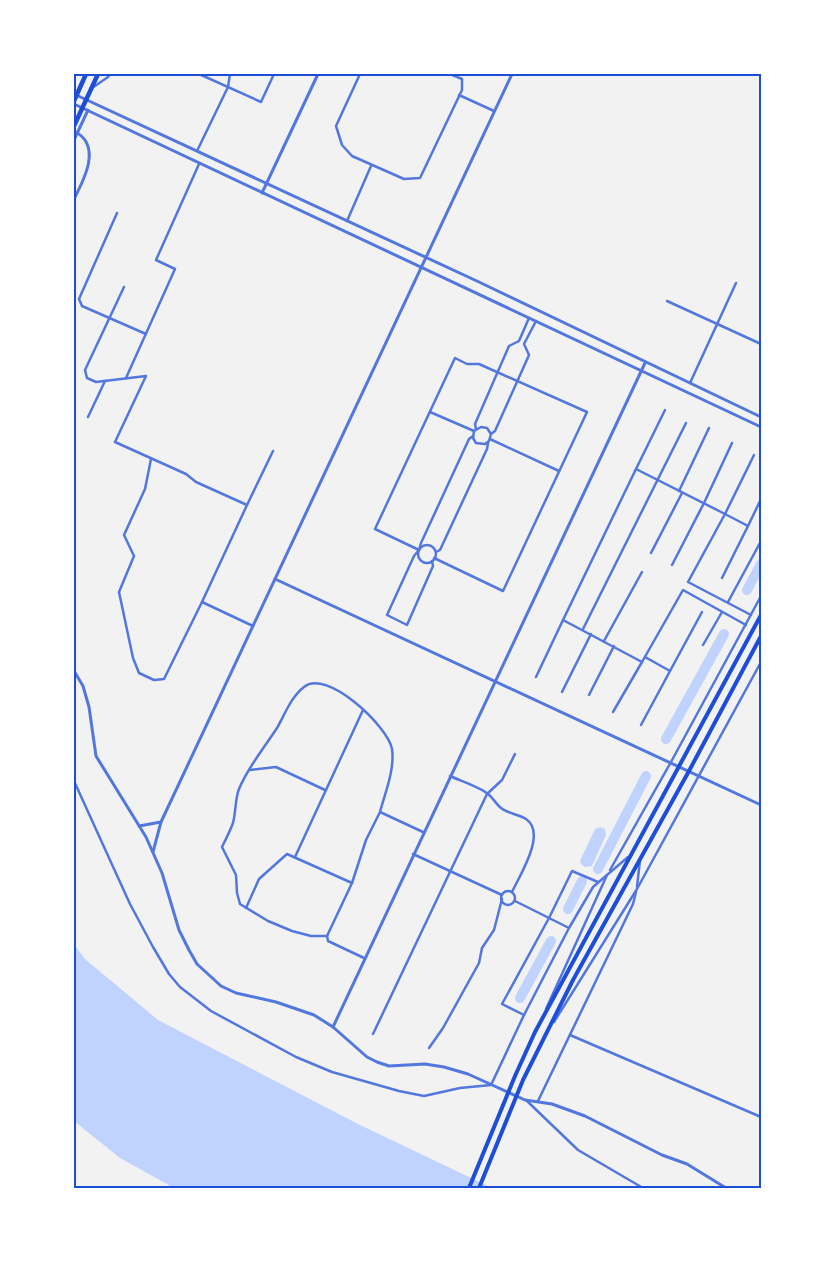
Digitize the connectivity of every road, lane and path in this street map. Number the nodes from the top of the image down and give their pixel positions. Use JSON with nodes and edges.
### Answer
{"nodes":[{"id":1,"x":86,"y":74,"type":"edge"},
{"id":2,"x":98,"y":74,"type":"edge"},
{"id":3,"x":110,"y":74,"type":"edge"},
{"id":4,"x":199,"y":74,"type":"edge"},
{"id":5,"x":230,"y":74,"type":"edge"},
{"id":6,"x":274,"y":74,"type":"edge"},
{"id":7,"x":318,"y":74,"type":"edge"},
{"id":8,"x":360,"y":74,"type":"edge"},
{"id":9,"x":450,"y":74,"type":"edge"},
{"id":10,"x":512,"y":74,"type":"edge"},
{"id":11,"x":228,"y":87,"type":"junction"},
{"id":12,"x":91,"y":89,"type":"junction"},
{"id":13,"x":75,"y":95,"type":"edge"},
{"id":14,"x":459,"y":95,"type":"junction"},
{"id":15,"x":86,"y":100,"type":"junction"},
{"id":16,"x":74,"y":102,"type":"edge"},
{"id":17,"x":82,"y":108,"type":"junction"},
{"id":18,"x":88,"y":110,"type":"junction"},
{"id":19,"x":494,"y":111,"type":"junction"},
{"id":20,"x":74,"y":126,"type":"edge"},
{"id":21,"x":75,"y":132,"type":"edge"},
{"id":22,"x":74,"y":140,"type":"edge"},
{"id":23,"x":197,"y":151,"type":"junction"},
{"id":24,"x":199,"y":164,"type":"junction"},
{"id":25,"x":371,"y":165,"type":"junction"},
{"id":26,"x":267,"y":184,"type":"junction"},
{"id":27,"x":262,"y":193,"type":"junction"},
{"id":28,"x":74,"y":199,"type":"edge"},
{"id":29,"x":117,"y":213,"type":"dead end"},
{"id":30,"x":346,"y":222,"type":"junction"},
{"id":31,"x":426,"y":258,"type":"junction"},
{"id":32,"x":422,"y":266,"type":"junction"},
{"id":33,"x":736,"y":283,"type":"dead end"},
{"id":34,"x":124,"y":287,"type":"dead end"},
{"id":35,"x":667,"y":301,"type":"dead end"},
{"id":36,"x":530,"y":317,"type":"junction"},
{"id":37,"x":110,"y":318,"type":"junction"},
{"id":38,"x":536,"y":320,"type":"junction"},
{"id":39,"x":717,"y":324,"type":"junction"},
{"id":40,"x":146,"y":334,"type":"junction"},
{"id":41,"x":761,"y":344,"type":"edge"},
{"id":42,"x":645,"y":363,"type":"junction"},
{"id":43,"x":641,"y":371,"type":"junction"},
{"id":44,"x":497,"y":372,"type":"junction"},
{"id":45,"x":126,"y":378,"type":"junction"},
{"id":46,"x":105,"y":381,"type":"junction"},
{"id":47,"x":517,"y":381,"type":"junction"},
{"id":48,"x":690,"y":384,"type":"junction"},
{"id":49,"x":665,"y":410,"type":"dead end"},
{"id":50,"x":430,"y":412,"type":"junction"},
{"id":51,"x":88,"y":417,"type":"dead end"},
{"id":52,"x":761,"y":418,"type":"edge"},
{"id":53,"x":686,"y":422,"type":"dead end"},
{"id":54,"x":761,"y":427,"type":"edge"},
{"id":55,"x":709,"y":428,"type":"dead end"},
{"id":56,"x":475,"y":430,"type":"junction"},
{"id":57,"x":491,"y":434,"type":"junction"},
{"id":58,"x":473,"y":436,"type":"junction"},
{"id":59,"x":490,"y":439,"type":"junction"},
{"id":60,"x":488,"y":443,"type":"junction"},
{"id":61,"x":732,"y":443,"type":"dead end"},
{"id":62,"x":273,"y":451,"type":"dead end"},
{"id":63,"x":754,"y":456,"type":"dead end"},
{"id":64,"x":151,"y":458,"type":"junction"},
{"id":65,"x":636,"y":469,"type":"junction"},
{"id":66,"x":559,"y":472,"type":"junction"},
{"id":67,"x":657,"y":481,"type":"junction"},
{"id":68,"x":680,"y":492,"type":"junction"},
{"id":69,"x":761,"y":499,"type":"edge"},
{"id":70,"x":704,"y":504,"type":"junction"},
{"id":71,"x":247,"y":505,"type":"junction"},
{"id":72,"x":725,"y":514,"type":"junction"},
{"id":73,"x":748,"y":526,"type":"junction"},
{"id":74,"x":761,"y":541,"type":"edge"},
{"id":75,"x":419,"y":550,"type":"junction"},
{"id":76,"x":436,"y":552,"type":"junction"},
{"id":77,"x":651,"y":553,"type":"dead end"},
{"id":78,"x":433,"y":560,"type":"junction"},
{"id":79,"x":672,"y":565,"type":"dead end"},
{"id":80,"x":642,"y":572,"type":"dead end"},
{"id":81,"x":722,"y":578,"type":"dead end"},
{"id":82,"x":275,"y":580,"type":"junction"},
{"id":83,"x":761,"y":596,"type":"edge"},
{"id":84,"x":202,"y":602,"type":"junction"},
{"id":85,"x":728,"y":602,"type":"junction"},
{"id":86,"x":702,"y":612,"type":"dead end"},
{"id":87,"x":722,"y":612,"type":"junction"},
{"id":88,"x":751,"y":615,"type":"junction"},
{"id":89,"x":761,"y":616,"type":"edge"},
{"id":90,"x":563,"y":620,"type":"junction"},
{"id":91,"x":746,"y":625,"type":"junction"},
{"id":92,"x":253,"y":626,"type":"junction"},
{"id":93,"x":583,"y":630,"type":"junction"},
{"id":94,"x":591,"y":634,"type":"junction"},
{"id":95,"x":761,"y":636,"type":"edge"},
{"id":96,"x":604,"y":641,"type":"junction"},
{"id":97,"x":703,"y":645,"type":"dead end"},
{"id":98,"x":614,"y":646,"type":"junction"},
{"id":99,"x":645,"y":657,"type":"junction"},
{"id":100,"x":642,"y":662,"type":"junction"},
{"id":101,"x":761,"y":662,"type":"edge"},
{"id":102,"x":74,"y":671,"type":"edge"},
{"id":103,"x":670,"y":671,"type":"junction"},
{"id":104,"x":536,"y":677,"type":"dead end"},
{"id":105,"x":494,"y":682,"type":"junction"},
{"id":106,"x":562,"y":692,"type":"dead end"},
{"id":107,"x":589,"y":695,"type":"dead end"},
{"id":108,"x":363,"y":710,"type":"junction"},
{"id":109,"x":614,"y":712,"type":"dead end"},
{"id":110,"x":641,"y":726,"type":"dead end"},
{"id":111,"x":515,"y":754,"type":"dead end"},
{"id":112,"x":671,"y":762,"type":"junction"},
{"id":113,"x":678,"y":766,"type":"junction"},
{"id":114,"x":249,"y":770,"type":"junction"},
{"id":115,"x":689,"y":771,"type":"junction"},
{"id":116,"x":450,"y":776,"type":"junction"},
{"id":117,"x":698,"y":776,"type":"junction"},
{"id":118,"x":74,"y":781,"type":"edge"},
{"id":119,"x":326,"y":790,"type":"junction"},
{"id":120,"x":487,"y":794,"type":"junction"},
{"id":121,"x":761,"y":805,"type":"edge"},
{"id":122,"x":380,"y":812,"type":"junction"},
{"id":123,"x":161,"y":822,"type":"junction"},
{"id":124,"x":139,"y":826,"type":"junction"},
{"id":125,"x":423,"y":832,"type":"junction"},
{"id":126,"x":153,"y":852,"type":"junction"},
{"id":127,"x":413,"y":854,"type":"junction"},
{"id":128,"x":631,"y":855,"type":"junction"},
{"id":129,"x":295,"y":857,"type":"junction"},
{"id":130,"x":640,"y":859,"type":"junction"},
{"id":131,"x":450,"y":871,"type":"junction"},
{"id":132,"x":608,"y":874,"type":"junction"},
{"id":133,"x":598,"y":882,"type":"junction"},
{"id":134,"x":352,"y":883,"type":"junction"},
{"id":135,"x":637,"y":889,"type":"junction"},
{"id":136,"x":512,"y":892,"type":"junction"},
{"id":137,"x":502,"y":895,"type":"junction"},
{"id":138,"x":502,"y":899,"type":"junction"},
{"id":139,"x":515,"y":901,"type":"junction"},
{"id":140,"x":246,"y":908,"type":"junction"},
{"id":141,"x":549,"y":918,"type":"junction"},
{"id":142,"x":569,"y":928,"type":"junction"},
{"id":143,"x":328,"y":936,"type":"junction"},
{"id":144,"x":364,"y":958,"type":"junction"},
{"id":145,"x":524,"y":1015,"type":"junction"},
{"id":146,"x":333,"y":1027,"type":"junction"},
{"id":147,"x":535,"y":1032,"type":"junction"},
{"id":148,"x":373,"y":1034,"type":"dead end"},
{"id":149,"x":570,"y":1035,"type":"junction"},
{"id":150,"x":544,"y":1038,"type":"junction"},
{"id":151,"x":429,"y":1048,"type":"dead end"},
{"id":152,"x":491,"y":1085,"type":"junction"},
{"id":153,"x":526,"y":1100,"type":"junction"},
{"id":154,"x":538,"y":1102,"type":"junction"},
{"id":155,"x":761,"y":1117,"type":"edge"},
{"id":156,"x":469,"y":1188,"type":"edge"},
{"id":157,"x":479,"y":1188,"type":"edge"},
{"id":158,"x":642,"y":1188,"type":"edge"},
{"id":159,"x":726,"y":1188,"type":"edge"}],
"edges":[{"from":1,"to":13,"type":"main road"},
{"from":2,"to":12,"type":"main road"},
{"from":3,"to":12,"type":"street"},
{"from":4,"to":11,"type":"street"},
{"from":5,"to":11,"type":"street"},
{"from":6,"to":11,"type":"street"},
{"from":7,"to":26,"type":"street"},
{"from":8,"to":25,"type":"street"},
{"from":9,"to":14,"type":"street"},
{"from":10,"to":19,"type":"street"},
{"from":11,"to":23,"type":"street"},
{"from":12,"to":15,"type":"main road"},
{"from":13,"to":15,"type":"street"},
{"from":13,"to":16,"type":"main road"},
{"from":14,"to":19,"type":"street"},
{"from":14,"to":25,"type":"street"},
{"from":15,"to":17,"type":"main road"},
{"from":15,"to":23,"type":"street"},
{"from":16,"to":17,"type":"street"},
{"from":17,"to":18,"type":"street"},
{"from":17,"to":20,"type":"main road"},
{"from":18,"to":21,"type":"street"},
{"from":18,"to":24,"type":"street"},
{"from":19,"to":31,"type":"street"},
{"from":21,"to":22,"type":"street"},
{"from":21,"to":28,"type":"street"},
{"from":23,"to":26,"type":"street"},
{"from":24,"to":27,"type":"street"},
{"from":24,"to":40,"type":"street"},
{"from":25,"to":30,"type":"street"},
{"from":26,"to":27,"type":"street"},
{"from":26,"to":30,"type":"street"},
{"from":27,"to":32,"type":"street"},
{"from":29,"to":37,"type":"street"},
{"from":30,"to":31,"type":"street"},
{"from":31,"to":32,"type":"street"},
{"from":31,"to":42,"type":"street"},
{"from":32,"to":36,"type":"street"},
{"from":32,"to":82,"type":"street"},
{"from":33,"to":39,"type":"street"},
{"from":34,"to":37,"type":"street"},
{"from":35,"to":39,"type":"street"},
{"from":36,"to":38,"type":"street"},
{"from":36,"to":44,"type":"street"},
{"from":37,"to":40,"type":"street"},
{"from":37,"to":46,"type":"street"},
{"from":38,"to":43,"type":"street"},
{"from":38,"to":47,"type":"street"},
{"from":39,"to":41,"type":"street"},
{"from":39,"to":48,"type":"street"},
{"from":40,"to":45,"type":"street"},
{"from":42,"to":43,"type":"street"},
{"from":42,"to":48,"type":"street"},
{"from":43,"to":54,"type":"street"},
{"from":43,"to":105,"type":"street"},
{"from":44,"to":47,"type":"street"},
{"from":44,"to":50,"type":"street"},
{"from":44,"to":56,"type":"street"},
{"from":45,"to":46,"type":"street"},
{"from":45,"to":64,"type":"street"},
{"from":46,"to":51,"type":"street"},
{"from":47,"to":57,"type":"street"},
{"from":47,"to":66,"type":"street"},
{"from":48,"to":52,"type":"street"},
{"from":49,"to":65,"type":"street"},
{"from":50,"to":56,"type":"street"},
{"from":50,"to":75,"type":"street"},
{"from":53,"to":67,"type":"street"},
{"from":55,"to":68,"type":"street"},
{"from":56,"to":57,"type":"street"},
{"from":56,"to":58,"type":"street"},
{"from":57,"to":59,"type":"street"},
{"from":58,"to":60,"type":"street"},
{"from":58,"to":75,"type":"street"},
{"from":59,"to":60,"type":"street"},
{"from":59,"to":66,"type":"street"},
{"from":60,"to":76,"type":"street"},
{"from":61,"to":70,"type":"street"},
{"from":62,"to":71,"type":"street"},
{"from":63,"to":72,"type":"street"},
{"from":64,"to":71,"type":"street"},
{"from":64,"to":84,"type":"street"},
{"from":65,"to":67,"type":"street"},
{"from":65,"to":90,"type":"street"},
{"from":66,"to":78,"type":"street"},
{"from":67,"to":68,"type":"street"},
{"from":67,"to":93,"type":"street"},
{"from":68,"to":70,"type":"street"},
{"from":68,"to":77,"type":"street"},
{"from":69,"to":73,"type":"street"},
{"from":70,"to":72,"type":"street"},
{"from":70,"to":79,"type":"street"},
{"from":71,"to":84,"type":"street"},
{"from":72,"to":73,"type":"street"},
{"from":72,"to":85,"type":"street"},
{"from":73,"to":81,"type":"street"},
{"from":74,"to":85,"type":"street"},
{"from":75,"to":76,"type":"street"},
{"from":75,"to":78,"type":"street"},
{"from":75,"to":78,"type":"street"},
{"from":76,"to":78,"type":"street"},
{"from":80,"to":96,"type":"street"},
{"from":82,"to":92,"type":"street"},
{"from":82,"to":105,"type":"street"},
{"from":83,"to":88,"type":"street"},
{"from":84,"to":92,"type":"street"},
{"from":85,"to":88,"type":"street"},
{"from":86,"to":103,"type":"street"},
{"from":87,"to":91,"type":"street"},
{"from":87,"to":97,"type":"street"},
{"from":87,"to":99,"type":"street"},
{"from":88,"to":91,"type":"street"},
{"from":89,"to":113,"type":"main road"},
{"from":90,"to":93,"type":"street"},
{"from":90,"to":104,"type":"street"},
{"from":91,"to":112,"type":"street"},
{"from":92,"to":123,"type":"street"},
{"from":93,"to":94,"type":"street"},
{"from":94,"to":96,"type":"street"},
{"from":94,"to":106,"type":"street"},
{"from":95,"to":115,"type":"main road"},
{"from":96,"to":98,"type":"street"},
{"from":98,"to":100,"type":"street"},
{"from":98,"to":107,"type":"street"},
{"from":99,"to":100,"type":"street"},
{"from":99,"to":103,"type":"street"},
{"from":100,"to":109,"type":"street"},
{"from":101,"to":117,"type":"street"},
{"from":102,"to":124,"type":"street"},
{"from":103,"to":110,"type":"street"},
{"from":105,"to":112,"type":"street"},
{"from":105,"to":116,"type":"street"},
{"from":108,"to":114,"type":"street"},
{"from":108,"to":119,"type":"street"},
{"from":108,"to":122,"type":"street"},
{"from":111,"to":120,"type":"street"},
{"from":112,"to":113,"type":"street"},
{"from":112,"to":132,"type":"street"},
{"from":113,"to":115,"type":"street"},
{"from":113,"to":128,"type":"main road"},
{"from":114,"to":119,"type":"street"},
{"from":114,"to":140,"type":"street"},
{"from":115,"to":117,"type":"street"},
{"from":115,"to":130,"type":"main road"},
{"from":116,"to":120,"type":"street"},
{"from":116,"to":125,"type":"street"},
{"from":117,"to":121,"type":"street"},
{"from":117,"to":135,"type":"street"},
{"from":118,"to":152,"type":"street"},
{"from":119,"to":129,"type":"street"},
{"from":120,"to":131,"type":"street"},
{"from":120,"to":136,"type":"street"},
{"from":122,"to":125,"type":"street"},
{"from":122,"to":134,"type":"street"},
{"from":123,"to":124,"type":"street"},
{"from":123,"to":126,"type":"street"},
{"from":124,"to":126,"type":"street"},
{"from":125,"to":127,"type":"street"},
{"from":126,"to":146,"type":"street"},
{"from":127,"to":131,"type":"street"},
{"from":127,"to":144,"type":"street"},
{"from":128,"to":132,"type":"street"},
{"from":128,"to":147,"type":"main road"},
{"from":129,"to":134,"type":"street"},
{"from":129,"to":140,"type":"street"},
{"from":130,"to":135,"type":"street"},
{"from":130,"to":150,"type":"main road"},
{"from":131,"to":137,"type":"street"},
{"from":131,"to":148,"type":"street"},
{"from":132,"to":133,"type":"street"},
{"from":132,"to":147,"type":"street"},
{"from":133,"to":141,"type":"street"},
{"from":133,"to":142,"type":"street"},
{"from":134,"to":143,"type":"street"},
{"from":135,"to":149,"type":"street"},
{"from":135,"to":150,"type":"street"},
{"from":136,"to":137,"type":"street"},
{"from":136,"to":139,"type":"street"},
{"from":137,"to":138,"type":"street"},
{"from":138,"to":139,"type":"street"},
{"from":138,"to":151,"type":"street"},
{"from":139,"to":141,"type":"street"},
{"from":140,"to":143,"type":"street"},
{"from":141,"to":142,"type":"street"},
{"from":141,"to":145,"type":"street"},
{"from":142,"to":145,"type":"street"},
{"from":143,"to":144,"type":"street"},
{"from":144,"to":146,"type":"street"},
{"from":145,"to":152,"type":"street"},
{"from":146,"to":152,"type":"street"},
{"from":147,"to":156,"type":"main road"},
{"from":149,"to":154,"type":"street"},
{"from":149,"to":155,"type":"street"},
{"from":150,"to":157,"type":"main road"},
{"from":152,"to":153,"type":"street"},
{"from":153,"to":154,"type":"street"},
{"from":153,"to":158,"type":"street"},
{"from":154,"to":159,"type":"street"}]}
